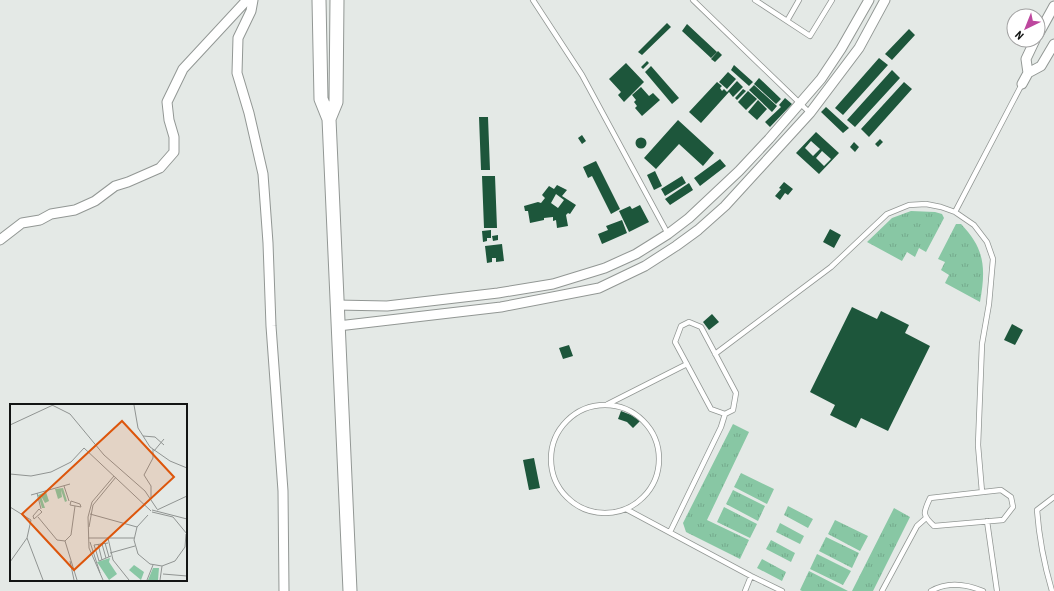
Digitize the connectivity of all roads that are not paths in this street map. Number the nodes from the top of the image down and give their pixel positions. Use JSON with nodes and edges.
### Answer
{"nodes":[{"id":1,"x":247,"y":0,"type":"edge"},
{"id":2,"x":253,"y":0,"type":"edge"},
{"id":3,"x":318,"y":0,"type":"edge"},
{"id":4,"x":337,"y":0,"type":"edge"},
{"id":5,"x":533,"y":0,"type":"edge"},
{"id":6,"x":755,"y":0,"type":"edge"},
{"id":7,"x":765,"y":0,"type":"edge"},
{"id":8,"x":799,"y":0,"type":"edge"},
{"id":9,"x":832,"y":0,"type":"edge"},
{"id":10,"x":869,"y":0,"type":"edge"},
{"id":11,"x":885,"y":0,"type":"edge"},
{"id":12,"x":696,"y":1,"type":"edge"},
{"id":13,"x":762,"y":5,"type":"junction"},
{"id":14,"x":1054,"y":6,"type":"edge"},
{"id":15,"x":1046,"y":20,"type":"edge"},
{"id":16,"x":787,"y":21,"type":"junction"},
{"id":17,"x":1054,"y":44,"type":"edge"},
{"id":18,"x":1031,"y":48,"type":"edge"},
{"id":19,"x":1028,"y":73,"type":"junction"},
{"id":20,"x":1022,"y":84,"type":"joint"},
{"id":21,"x":800,"y":104,"type":"junction"},
{"id":22,"x":810,"y":113,"type":"junction"},
{"id":23,"x":329,"y":119,"type":"junction"},
{"id":24,"x":955,"y":212,"type":"junction"},
{"id":25,"x":668,"y":234,"type":"junction"},
{"id":26,"x":0,"y":240,"type":"edge"},
{"id":27,"x":336,"y":305,"type":"junction"},
{"id":28,"x":338,"y":326,"type":"junction"},
{"id":29,"x":715,"y":354,"type":"junction"},
{"id":30,"x":687,"y":364,"type":"junction"},
{"id":31,"x":608,"y":404,"type":"junction"},
{"id":32,"x":725,"y":414,"type":"junction"},
{"id":33,"x":982,"y":492,"type":"junction"},
{"id":34,"x":1054,"y":497,"type":"edge"},
{"id":35,"x":626,"y":509,"type":"junction"},
{"id":36,"x":926,"y":518,"type":"junction"},
{"id":37,"x":987,"y":521,"type":"junction"},
{"id":38,"x":670,"y":532,"type":"junction"},
{"id":39,"x":751,"y":576,"type":"junction"},
{"id":40,"x":772,"y":586,"type":"junction"},
{"id":41,"x":284,"y":591,"type":"edge"},
{"id":42,"x":350,"y":591,"type":"edge"},
{"id":43,"x":745,"y":591,"type":"edge"},
{"id":44,"x":769,"y":591,"type":"edge"},
{"id":45,"x":782,"y":591,"type":"edge"},
{"id":46,"x":882,"y":591,"type":"edge"},
{"id":47,"x":931,"y":591,"type":"edge"},
{"id":48,"x":983,"y":591,"type":"edge"},
{"id":49,"x":997,"y":591,"type":"edge"},
{"id":50,"x":1052,"y":591,"type":"edge"}],
"edges":[{"from":1,"to":26,"type":"street"},
{"from":2,"to":41,"type":"street"},
{"from":3,"to":23,"type":"main road"},
{"from":4,"to":23,"type":"main road"},
{"from":5,"to":25,"type":"lane"},
{"from":6,"to":13,"type":"lane"},
{"from":7,"to":13,"type":"lane"},
{"from":8,"to":16,"type":"lane"},
{"from":9,"to":16,"type":"lane"},
{"from":10,"to":21,"type":"street"},
{"from":11,"to":22,"type":"street"},
{"from":12,"to":21,"type":"lane"},
{"from":13,"to":16,"type":"lane"},
{"from":14,"to":15,"type":"street"},
{"from":17,"to":19,"type":"street"},
{"from":18,"to":19,"type":"street"},
{"from":19,"to":20,"type":"street"},
{"from":20,"to":24,"type":"lane"},
{"from":21,"to":22,"type":"lane"},
{"from":21,"to":25,"type":"street"},
{"from":22,"to":28,"type":"street"},
{"from":23,"to":27,"type":"main road"},
{"from":24,"to":29,"type":"lane"},
{"from":24,"to":33,"type":"lane"},
{"from":25,"to":27,"type":"street"},
{"from":27,"to":28,"type":"main road"},
{"from":28,"to":42,"type":"main road"},
{"from":29,"to":30,"type":"lane"},
{"from":29,"to":32,"type":"lane"},
{"from":30,"to":31,"type":"lane"},
{"from":30,"to":32,"type":"lane"},
{"from":31,"to":35,"type":"lane"},
{"from":31,"to":35,"type":"lane"},
{"from":32,"to":38,"type":"lane"},
{"from":33,"to":36,"type":"lane"},
{"from":33,"to":37,"type":"lane"},
{"from":34,"to":50,"type":"lane"},
{"from":35,"to":38,"type":"lane"},
{"from":36,"to":37,"type":"lane"},
{"from":36,"to":46,"type":"lane"},
{"from":37,"to":49,"type":"lane"},
{"from":38,"to":39,"type":"lane"},
{"from":39,"to":40,"type":"lane"},
{"from":39,"to":43,"type":"lane"},
{"from":40,"to":44,"type":"lane"},
{"from":40,"to":45,"type":"lane"},
{"from":47,"to":48,"type":"lane"}]}
